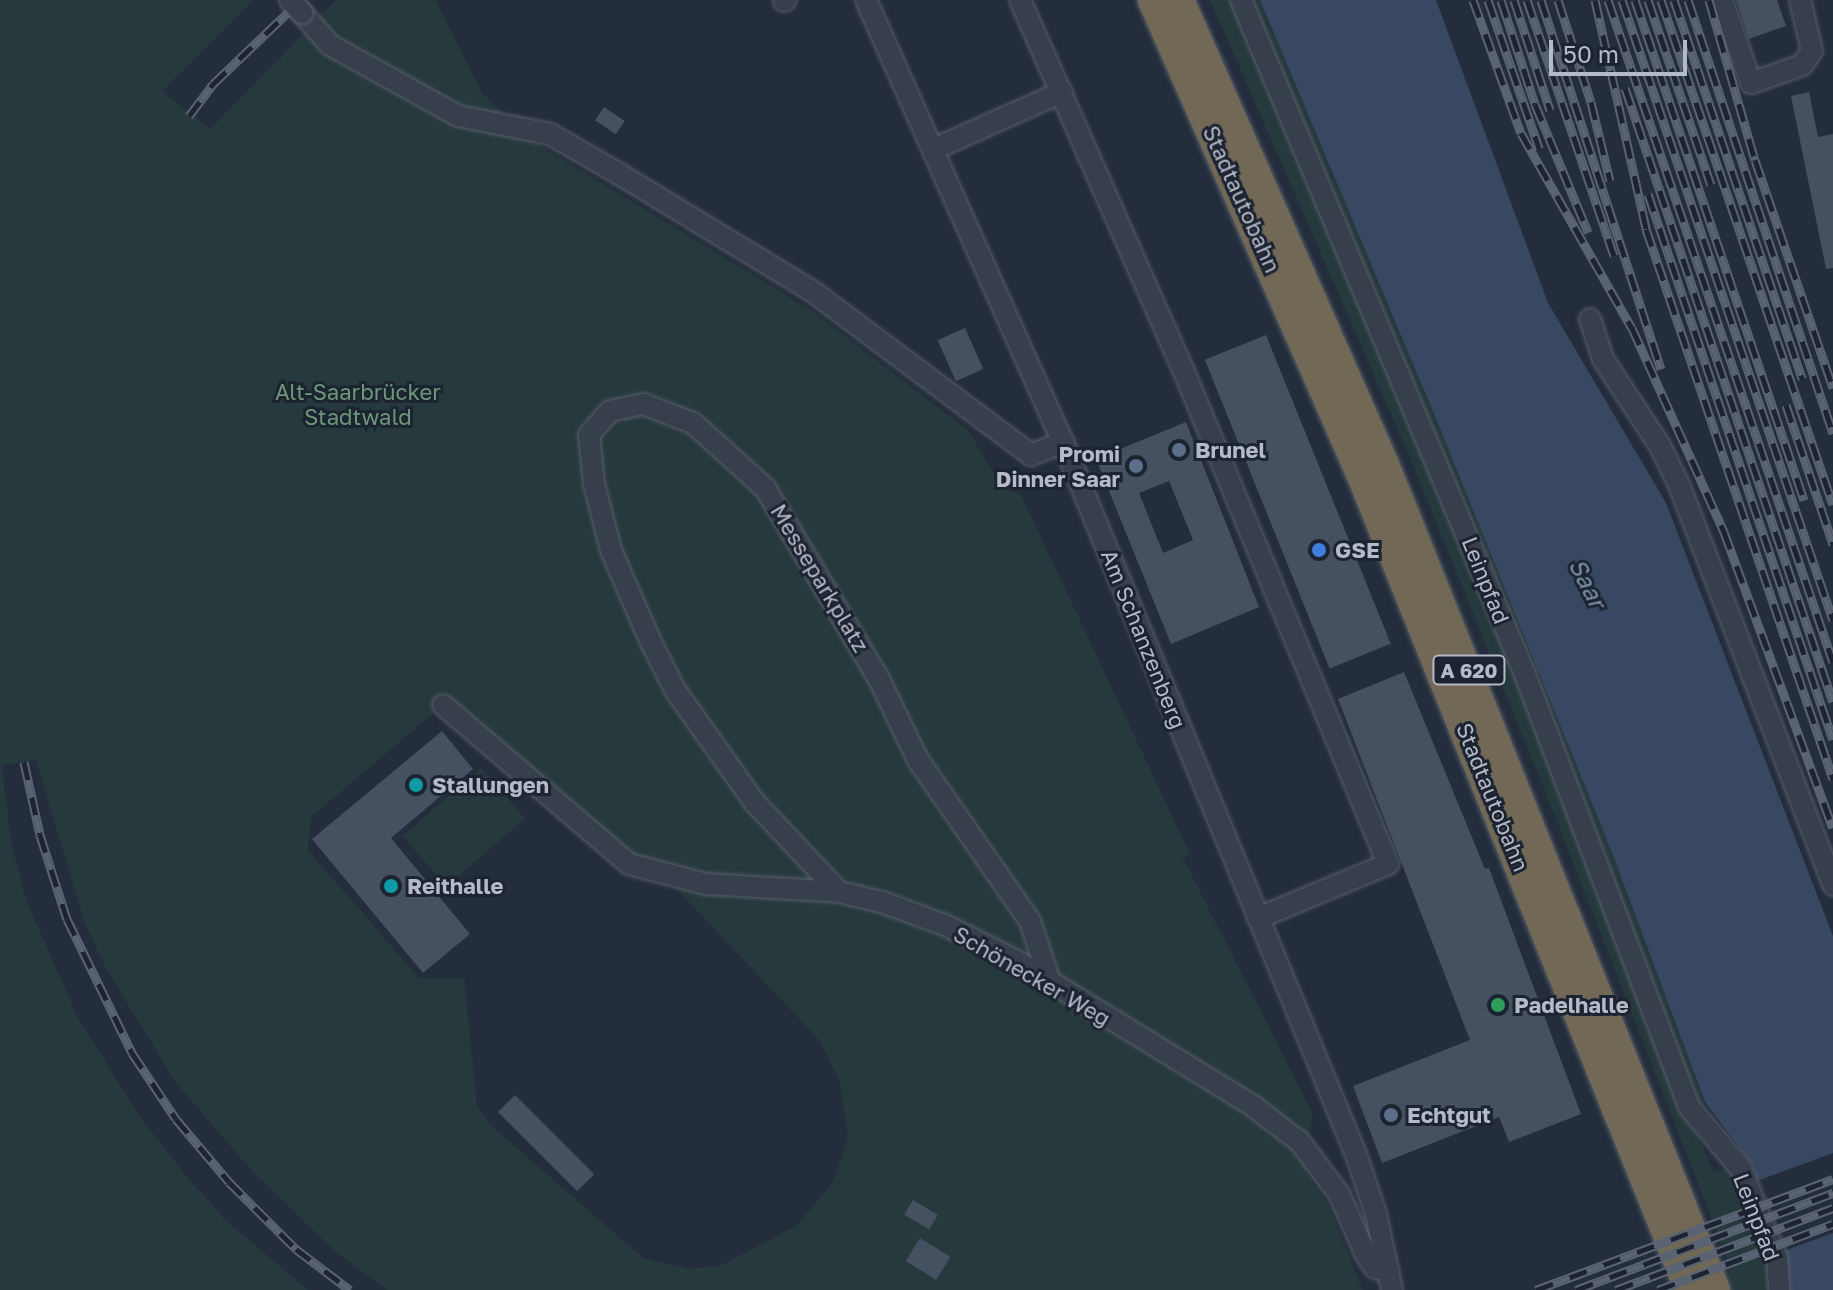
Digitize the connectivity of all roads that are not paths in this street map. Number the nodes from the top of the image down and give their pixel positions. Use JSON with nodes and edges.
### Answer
{"nodes":[{"id":1,"x":866,"y":0,"type":"edge"},
{"id":2,"x":1020,"y":0,"type":"edge"},
{"id":3,"x":1152,"y":0,"type":"edge"},
{"id":4,"x":1180,"y":0,"type":"edge"},
{"id":5,"x":1241,"y":0,"type":"edge"},
{"id":6,"x":1722,"y":0,"type":"edge"},
{"id":7,"x":1800,"y":0,"type":"edge"},
{"id":8,"x":296,"y":7,"type":"edge"},
{"id":9,"x":1062,"y":92,"type":"junction"},
{"id":10,"x":934,"y":149,"type":"junction"},
{"id":11,"x":1590,"y":319,"type":"dead end"},
{"id":12,"x":1063,"y":442,"type":"junction"},
{"id":13,"x":443,"y":705,"type":"dead end"},
{"id":14,"x":1833,"y":885,"type":"edge"},
{"id":15,"x":839,"y":892,"type":"junction"},
{"id":16,"x":1258,"y":918,"type":"junction"},
{"id":17,"x":1051,"y":985,"type":"junction"},
{"id":18,"x":1634,"y":1148,"type":"junction"},
{"id":19,"x":1390,"y":1281,"type":"edge"},
{"id":20,"x":1675,"y":1290,"type":"edge"},
{"id":21,"x":1689,"y":1290,"type":"edge"},
{"id":22,"x":1716,"y":1290,"type":"edge"},
{"id":23,"x":1779,"y":1290,"type":"edge"}],
"edges":[{"from":1,"to":10,"type":"street","name":"Am Schanzenberg"},
{"from":2,"to":9,"type":"street"},
{"from":3,"to":18,"type":"highway","name":"Stadtautobahn","number":"A 620"},
{"from":4,"to":22,"type":"highway","name":"Stadtautobahn","number":"A 620"},
{"from":5,"to":23,"type":"street","name":"Leinpfad"},
{"from":6,"to":7,"type":"street"},
{"from":8,"to":12,"type":"street"},
{"from":9,"to":10,"type":"street"},
{"from":9,"to":16,"type":"street"},
{"from":10,"to":12,"type":"street","name":"Am Schanzenberg"},
{"from":11,"to":14,"type":"street"},
{"from":12,"to":16,"type":"street","name":"Am Schanzenberg"},
{"from":13,"to":15,"type":"street","name":"Schönecker Weg"},
{"from":15,"to":17,"type":"street","name":"Schönecker Weg"},
{"from":15,"to":17,"type":"street","name":"Messeparkplatz"},
{"from":16,"to":19,"type":"street","name":"Am Schanzenberg"},
{"from":17,"to":19,"type":"street","name":"Schönecker Weg"},
{"from":18,"to":20,"type":"highway"},
{"from":18,"to":21,"type":"highway","name":"Stadtautobahn","number":"A 620"}]}
